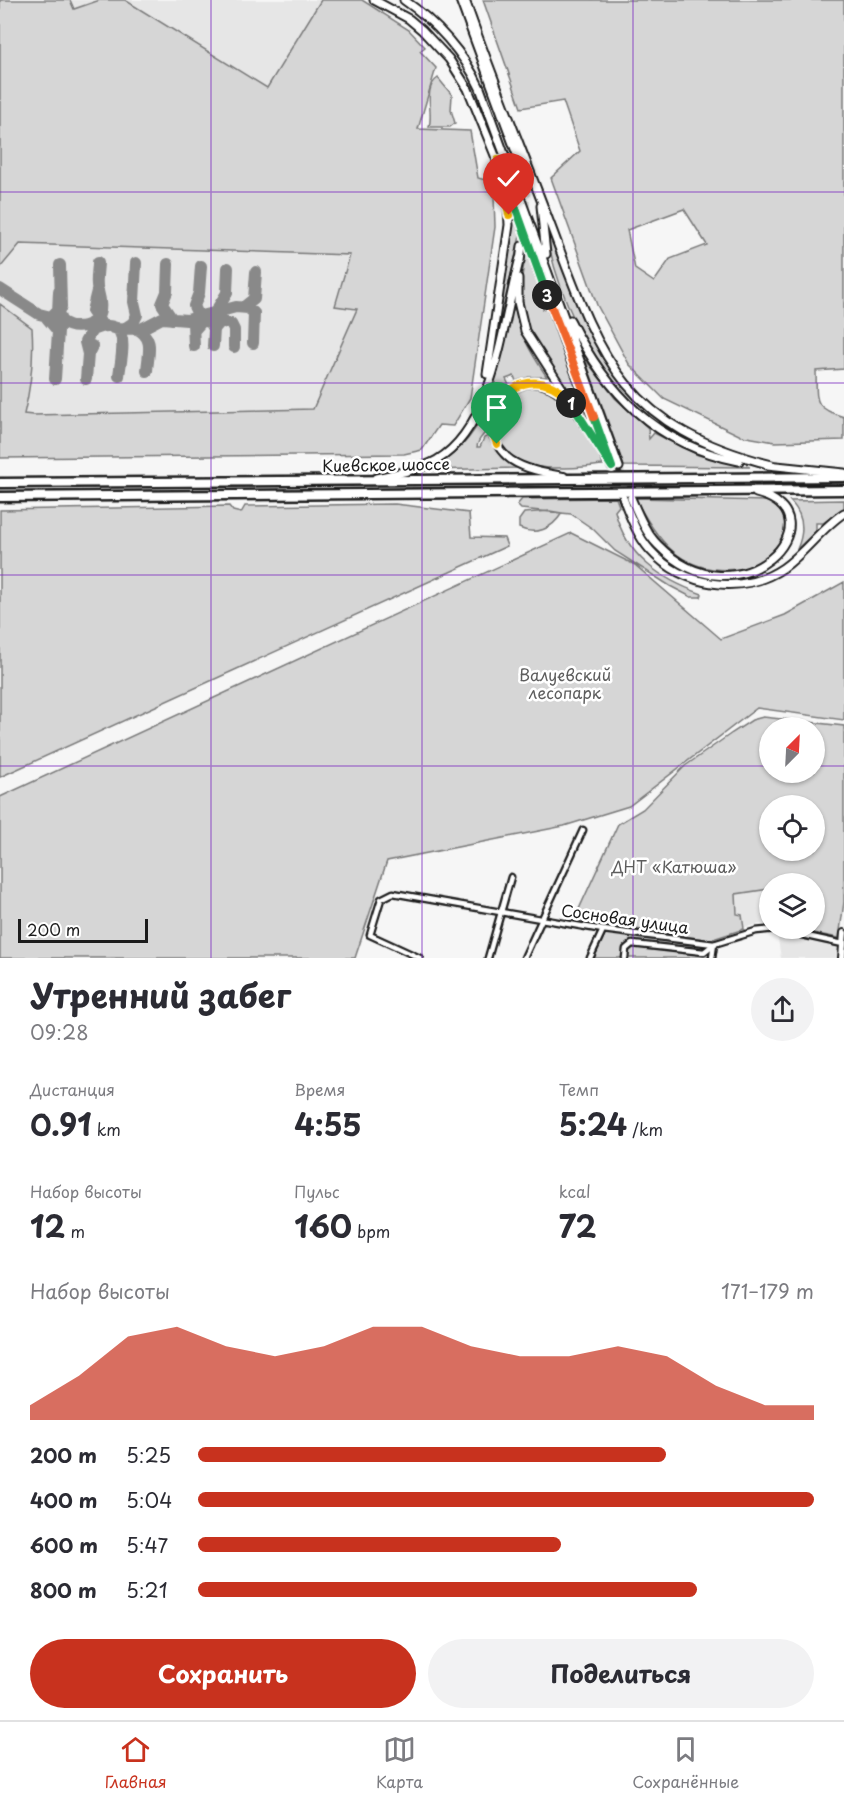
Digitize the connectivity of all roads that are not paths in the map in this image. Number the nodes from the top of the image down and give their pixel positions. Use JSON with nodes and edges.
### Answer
{"nodes":[{"id":1,"x":374,"y":0,"type":"edge"},
{"id":2,"x":381,"y":0,"type":"edge"},
{"id":3,"x":404,"y":0,"type":"edge"},
{"id":4,"x":460,"y":0,"type":"edge"},
{"id":5,"x":465,"y":0,"type":"edge"},
{"id":6,"x":409,"y":19,"type":"junction"},
{"id":7,"x":498,"y":160,"type":"junction"},
{"id":8,"x":526,"y":179,"type":"tunnel mouth"},
{"id":9,"x":540,"y":197,"type":"junction"},
{"id":10,"x":522,"y":246,"type":"dead end"},
{"id":11,"x":520,"y":258,"type":"junction"},
{"id":12,"x":549,"y":272,"type":"junction"},
{"id":13,"x":559,"y":299,"type":"junction"},
{"id":14,"x":568,"y":400,"type":"junction"},
{"id":15,"x":483,"y":403,"type":"junction"},
{"id":16,"x":772,"y":465,"type":"junction"},
{"id":17,"x":616,"y":467,"type":"junction"},
{"id":18,"x":844,"y":475,"type":"edge"},
{"id":19,"x":567,"y":477,"type":"junction"},
{"id":20,"x":366,"y":480,"type":"junction"},
{"id":21,"x":0,"y":483,"type":"edge"},
{"id":22,"x":742,"y":490,"type":"junction"},
{"id":23,"x":844,"y":490,"type":"edge"},
{"id":24,"x":0,"y":497,"type":"edge"},
{"id":25,"x":844,"y":513,"type":"edge"},
{"id":26,"x":797,"y":525,"type":"dead end"},
{"id":27,"x":786,"y":554,"type":"dead end"},
{"id":28,"x":583,"y":830,"type":"dead end"},
{"id":29,"x":511,"y":877,"type":"dead end"},
{"id":30,"x":502,"y":910,"type":"junction"},
{"id":31,"x":542,"y":919,"type":"junction"},
{"id":32,"x":603,"y":930,"type":"junction"},
{"id":33,"x":844,"y":933,"type":"edge"},
{"id":34,"x":714,"y":944,"type":"junction"},
{"id":35,"x":843,"y":944,"type":"edge"},
{"id":36,"x":670,"y":950,"type":"junction"},
{"id":37,"x":420,"y":958,"type":"edge"},
{"id":38,"x":488,"y":958,"type":"edge"},
{"id":39,"x":524,"y":958,"type":"edge"},
{"id":40,"x":590,"y":958,"type":"edge"},
{"id":41,"x":625,"y":958,"type":"edge"},
{"id":42,"x":669,"y":958,"type":"edge"},
{"id":43,"x":712,"y":958,"type":"edge"},
{"id":44,"x":842,"y":958,"type":"edge"}],
"edges":[{"from":1,"to":6,"type":"main road"},
{"from":2,"to":6,"type":"street"},
{"from":3,"to":12,"type":"main road"},
{"from":4,"to":8,"type":"main road"},
{"from":5,"to":9,"type":"main road"},
{"from":6,"to":7,"type":"main road"},
{"from":7,"to":15,"type":"main road"},
{"from":7,"to":17,"type":"main road"},
{"from":9,"to":12,"type":"main road"},
{"from":9,"to":16,"type":"main road"},
{"from":10,"to":11,"type":"main road"},
{"from":11,"to":14,"type":"main road"},
{"from":11,"to":15,"type":"main road"},
{"from":12,"to":13,"type":"main road"},
{"from":13,"to":16,"type":"main road"},
{"from":13,"to":17,"type":"main road"},
{"from":14,"to":17,"type":"main road"},
{"from":14,"to":19,"type":"street"},
{"from":15,"to":20,"type":"main road"},
{"from":16,"to":18,"type":"main road"},
{"from":18,"to":19,"type":"highway","name":"Киевское шоссе"},
{"from":19,"to":20,"type":"highway","name":"Киевское шоссе"},
{"from":20,"to":21,"type":"highway","name":"Киевское шоссе"},
{"from":22,"to":23,"type":"highway","name":"Киевское шоссе"},
{"from":22,"to":24,"type":"highway","name":"Киевское шоссе"},
{"from":22,"to":26,"type":"main road"},
{"from":25,"to":27,"type":"main road"},
{"from":28,"to":31,"type":"street"},
{"from":29,"to":30,"type":"street"},
{"from":30,"to":31,"type":"street","name":"Сосновая улица"},
{"from":30,"to":37,"type":"street","name":"Сосновая улица"},
{"from":30,"to":38,"type":"street"},
{"from":31,"to":32,"type":"street","name":"Сосновая улица"},
{"from":31,"to":39,"type":"street"},
{"from":32,"to":34,"type":"street","name":"Сосновая улица"},
{"from":32,"to":40,"type":"street"},
{"from":33,"to":35,"type":"street"},
{"from":34,"to":35,"type":"street","name":"Сосновая улица"},
{"from":34,"to":36,"type":"street"},
{"from":34,"to":43,"type":"street"},
{"from":35,"to":44,"type":"street"},
{"from":36,"to":41,"type":"street"},
{"from":36,"to":42,"type":"street"}]}
